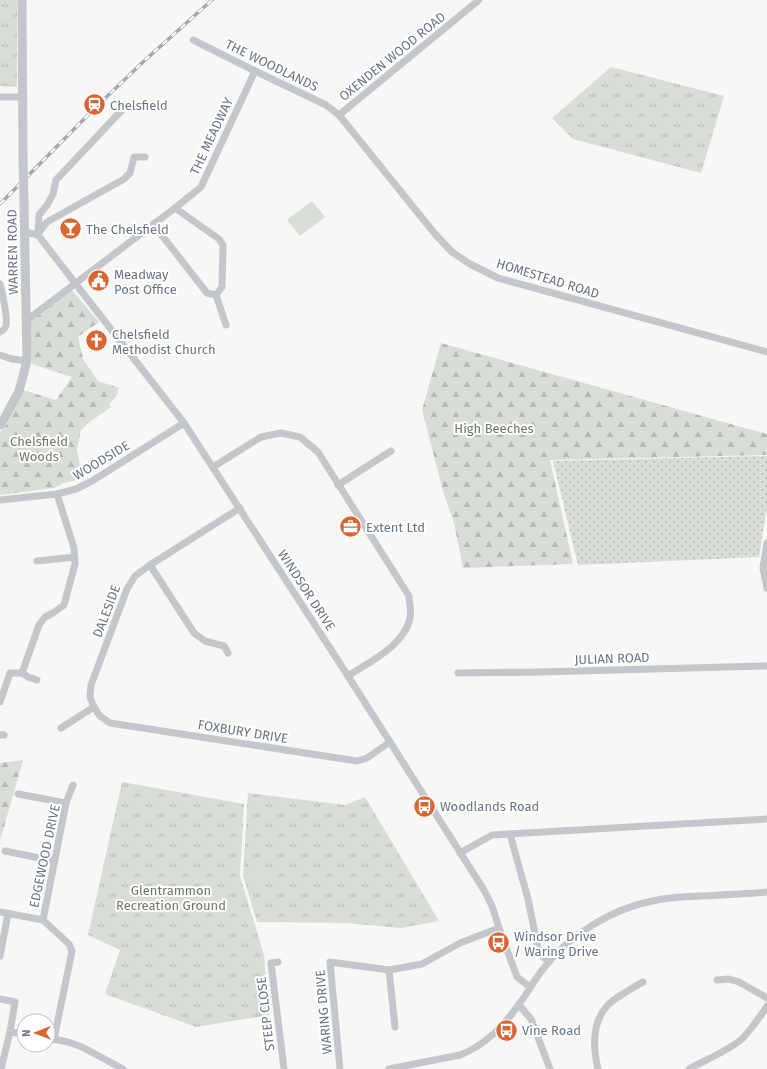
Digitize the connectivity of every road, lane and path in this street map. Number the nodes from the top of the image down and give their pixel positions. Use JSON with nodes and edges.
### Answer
{"nodes":[{"id":1,"x":22,"y":0,"type":"edge"},
{"id":2,"x":479,"y":0,"type":"edge"},
{"id":3,"x":193,"y":40,"type":"dead end"},
{"id":4,"x":255,"y":71,"type":"junction"},
{"id":5,"x":0,"y":97,"type":"edge"},
{"id":6,"x":23,"y":97,"type":"junction"},
{"id":7,"x":122,"y":110,"type":"dead end"},
{"id":8,"x":339,"y":115,"type":"junction"},
{"id":9,"x":145,"y":157,"type":"dead end"},
{"id":10,"x":175,"y":208,"type":"junction"},
{"id":11,"x":153,"y":224,"type":"junction"},
{"id":12,"x":25,"y":232,"type":"junction"},
{"id":13,"x":38,"y":234,"type":"junction"},
{"id":14,"x":75,"y":283,"type":"junction"},
{"id":15,"x":0,"y":284,"type":"edge"},
{"id":16,"x":216,"y":295,"type":"junction"},
{"id":17,"x":27,"y":320,"type":"junction"},
{"id":18,"x":226,"y":325,"type":"dead end"},
{"id":19,"x":0,"y":332,"type":"edge"},
{"id":20,"x":767,"y":352,"type":"edge"},
{"id":21,"x":0,"y":355,"type":"edge"},
{"id":22,"x":27,"y":361,"type":"junction"},
{"id":23,"x":184,"y":423,"type":"junction"},
{"id":24,"x":0,"y":425,"type":"edge"},
{"id":25,"x":391,"y":451,"type":"dead end"},
{"id":26,"x":213,"y":467,"type":"junction"},
{"id":27,"x":338,"y":485,"type":"junction"},
{"id":28,"x":57,"y":494,"type":"junction"},
{"id":29,"x":0,"y":500,"type":"edge"},
{"id":30,"x":240,"y":508,"type":"junction"},
{"id":31,"x":767,"y":543,"type":"edge"},
{"id":32,"x":75,"y":557,"type":"junction"},
{"id":33,"x":37,"y":561,"type":"dead end"},
{"id":34,"x":150,"y":565,"type":"junction"},
{"id":35,"x":767,"y":588,"type":"edge"},
{"id":36,"x":228,"y":653,"type":"dead end"},
{"id":37,"x":767,"y":666,"type":"edge"},
{"id":38,"x":22,"y":673,"type":"junction"},
{"id":39,"x":458,"y":673,"type":"dead end"},
{"id":40,"x":348,"y":676,"type":"junction"},
{"id":41,"x":37,"y":680,"type":"dead end"},
{"id":42,"x":0,"y":702,"type":"edge"},
{"id":43,"x":94,"y":707,"type":"junction"},
{"id":44,"x":61,"y":728,"type":"dead end"},
{"id":45,"x":390,"y":742,"type":"junction"},
{"id":46,"x":73,"y":785,"type":"dead end"},
{"id":47,"x":18,"y":794,"type":"dead end"},
{"id":48,"x":66,"y":803,"type":"junction"},
{"id":49,"x":767,"y":819,"type":"edge"},
{"id":50,"x":510,"y":834,"type":"junction"},
{"id":51,"x":5,"y":851,"type":"dead end"},
{"id":52,"x":460,"y":853,"type":"junction"},
{"id":53,"x":54,"y":861,"type":"junction"},
{"id":54,"x":767,"y":892,"type":"edge"},
{"id":55,"x":0,"y":912,"type":"edge"},
{"id":56,"x":8,"y":914,"type":"junction"},
{"id":57,"x":43,"y":920,"type":"junction"},
{"id":58,"x":499,"y":928,"type":"junction"},
{"id":59,"x":0,"y":956,"type":"edge"},
{"id":60,"x":278,"y":962,"type":"dead end"},
{"id":61,"x":549,"y":962,"type":"junction"},
{"id":62,"x":389,"y":970,"type":"junction"},
{"id":63,"x":717,"y":980,"type":"dead end"},
{"id":64,"x":643,"y":982,"type":"dead end"},
{"id":65,"x":530,"y":987,"type":"junction"},
{"id":66,"x":767,"y":998,"type":"edge"},
{"id":67,"x":0,"y":999,"type":"edge"},
{"id":68,"x":519,"y":1005,"type":"junction"},
{"id":69,"x":767,"y":1006,"type":"edge"},
{"id":70,"x":56,"y":1017,"type":"edge"},
{"id":71,"x":395,"y":1027,"type":"dead end"},
{"id":72,"x":10,"y":1032,"type":"junction"},
{"id":73,"x":16,"y":1033,"type":"edge"},
{"id":74,"x":56,"y":1039,"type":"edge"},
{"id":75,"x":1,"y":1064,"type":"edge"},
{"id":76,"x":123,"y":1069,"type":"edge"},
{"id":77,"x":284,"y":1069,"type":"edge"},
{"id":78,"x":340,"y":1069,"type":"edge"},
{"id":79,"x":389,"y":1069,"type":"edge"},
{"id":80,"x":550,"y":1069,"type":"edge"},
{"id":81,"x":598,"y":1069,"type":"edge"},
{"id":82,"x":689,"y":1069,"type":"edge"}],
"edges":[{"from":1,"to":6,"type":"street","name":"WARREN ROAD"},
{"from":2,"to":8,"type":"street","name":"OXENDEN WOOD ROAD"},
{"from":3,"to":4,"type":"street","name":"THE WOODLANDS"},
{"from":4,"to":8,"type":"street","name":"THE WOODLANDS"},
{"from":4,"to":10,"type":"street","name":"THE MEADWAY"},
{"from":5,"to":6,"type":"street"},
{"from":6,"to":12,"type":"street","name":"WARREN ROAD","bridge":true},
{"from":7,"to":13,"type":"street"},
{"from":8,"to":20,"type":"street","name":"HOMESTEAD ROAD"},
{"from":9,"to":13,"type":"street"},
{"from":10,"to":11,"type":"street","name":"THE MEADWAY"},
{"from":10,"to":16,"type":"street"},
{"from":11,"to":14,"type":"street","name":"THE MEADWAY"},
{"from":11,"to":16,"type":"street"},
{"from":12,"to":13,"type":"street"},
{"from":12,"to":17,"type":"street","name":"WARREN ROAD"},
{"from":13,"to":14,"type":"street","name":"WINDSOR DRIVE"},
{"from":14,"to":17,"type":"street","name":"THE MEADWAY"},
{"from":14,"to":23,"type":"street","name":"WINDSOR DRIVE"},
{"from":15,"to":19,"type":"street"},
{"from":16,"to":18,"type":"street"},
{"from":17,"to":22,"type":"street","name":"WARREN ROAD"},
{"from":21,"to":22,"type":"street"},
{"from":22,"to":24,"type":"street","name":"WARREN ROAD"},
{"from":23,"to":26,"type":"street","name":"WINDSOR DRIVE"},
{"from":23,"to":28,"type":"street","name":"WOODSIDE"},
{"from":25,"to":27,"type":"street"},
{"from":26,"to":27,"type":"street"},
{"from":26,"to":30,"type":"street","name":"WINDSOR DRIVE"},
{"from":27,"to":40,"type":"street"},
{"from":28,"to":29,"type":"street","name":"WOODSIDE"},
{"from":28,"to":32,"type":"street"},
{"from":30,"to":34,"type":"street","name":"DALESIDE"},
{"from":30,"to":40,"type":"street","name":"WINDSOR DRIVE"},
{"from":31,"to":35,"type":"street"},
{"from":32,"to":33,"type":"street"},
{"from":32,"to":38,"type":"street"},
{"from":34,"to":36,"type":"street"},
{"from":34,"to":43,"type":"street","name":"DALESIDE"},
{"from":37,"to":39,"type":"street","name":"JULIAN ROAD"},
{"from":38,"to":41,"type":"street"},
{"from":38,"to":42,"type":"street"},
{"from":40,"to":45,"type":"street","name":"WINDSOR DRIVE"},
{"from":43,"to":44,"type":"street"},
{"from":43,"to":45,"type":"street","name":"FOXBURY DRIVE"},
{"from":45,"to":52,"type":"street","name":"WINDSOR DRIVE"},
{"from":46,"to":48,"type":"street","name":"EDGEWOOD DRIVE"},
{"from":47,"to":48,"type":"street"},
{"from":48,"to":53,"type":"street","name":"EDGEWOOD DRIVE"},
{"from":49,"to":50,"type":"street"},
{"from":50,"to":52,"type":"street"},
{"from":50,"to":61,"type":"street"},
{"from":51,"to":53,"type":"street"},
{"from":52,"to":58,"type":"street","name":"WINDSOR DRIVE"},
{"from":53,"to":57,"type":"street","name":"EDGEWOOD DRIVE"},
{"from":54,"to":61,"type":"street"},
{"from":55,"to":56,"type":"street"},
{"from":56,"to":57,"type":"street"},
{"from":56,"to":59,"type":"street"},
{"from":57,"to":70,"type":"street","name":"EDGEWOOD DRIVE"},
{"from":58,"to":62,"type":"street","name":"WARING DRIVE"},
{"from":58,"to":65,"type":"street","name":"WINDSOR DRIVE"},
{"from":60,"to":77,"type":"street","name":"STEEP CLOSE"},
{"from":61,"to":65,"type":"street"},
{"from":62,"to":71,"type":"street"},
{"from":62,"to":78,"type":"street","name":"WARING DRIVE"},
{"from":63,"to":66,"type":"street"},
{"from":64,"to":81,"type":"street"},
{"from":65,"to":68,"type":"street"},
{"from":67,"to":72,"type":"street"},
{"from":68,"to":79,"type":"street"},
{"from":68,"to":80,"type":"street"},
{"from":69,"to":82,"type":"street"},
{"from":72,"to":73,"type":"street"},
{"from":72,"to":75,"type":"street"},
{"from":74,"to":76,"type":"street"}]}
